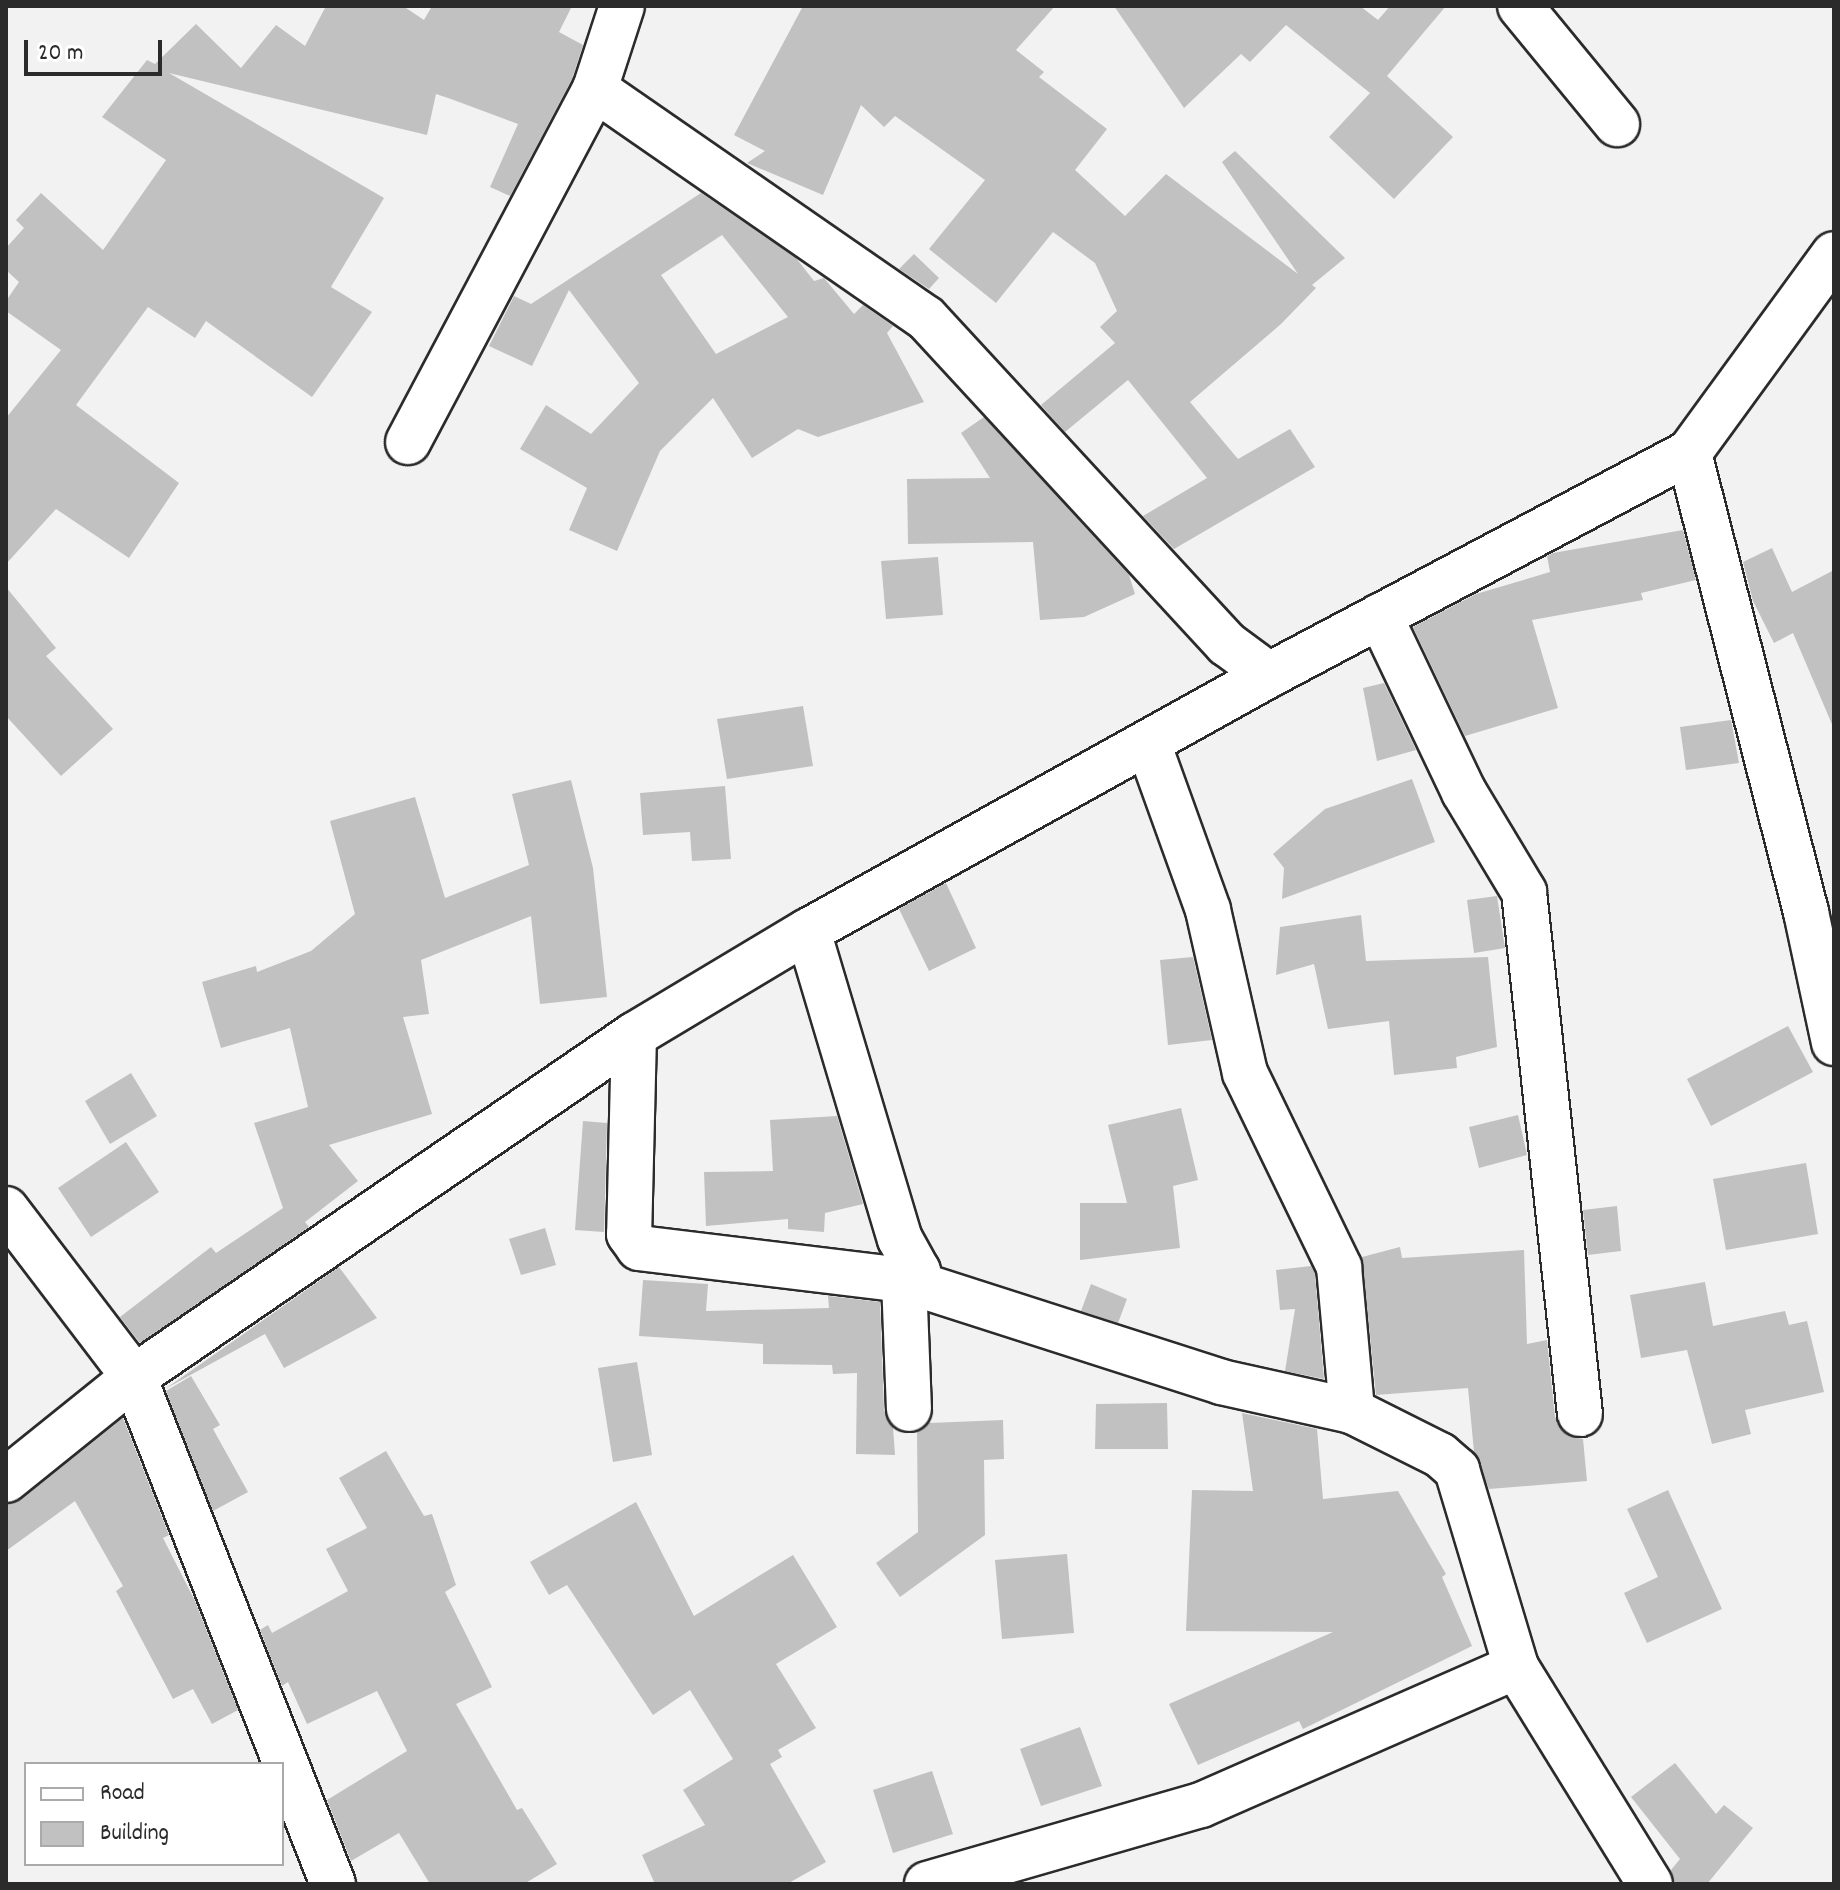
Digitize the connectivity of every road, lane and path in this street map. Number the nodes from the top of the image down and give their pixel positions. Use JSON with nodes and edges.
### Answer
{"nodes":[{"id":1,"x":622,"y":6,"type":"edge"},
{"id":2,"x":1520,"y":6,"type":"edge"},
{"id":3,"x":595,"y":89,"type":"junction"},
{"id":4,"x":1617,"y":124,"type":"dead end"},
{"id":5,"x":1834,"y":254,"type":"edge"},
{"id":6,"x":408,"y":442,"type":"dead end"},
{"id":7,"x":1689,"y":453,"type":"junction"},
{"id":8,"x":1380,"y":616,"type":"junction"},
{"id":9,"x":1269,"y":675,"type":"junction"},
{"id":10,"x":1148,"y":743,"type":"junction"},
{"id":11,"x":808,"y":931,"type":"junction"},
{"id":12,"x":634,"y":1035,"type":"junction"},
{"id":13,"x":1834,"y":1043,"type":"edge"},
{"id":14,"x":6,"y":1209,"type":"edge"},
{"id":15,"x":904,"y":1280,"type":"junction"},
{"id":16,"x":134,"y":1377,"type":"junction"},
{"id":17,"x":909,"y":1409,"type":"dead end"},
{"id":18,"x":1352,"y":1411,"type":"junction"},
{"id":19,"x":1580,"y":1414,"type":"dead end"},
{"id":20,"x":6,"y":1480,"type":"edge"},
{"id":21,"x":1516,"y":1667,"type":"junction"},
{"id":22,"x":333,"y":1884,"type":"edge"},
{"id":23,"x":927,"y":1884,"type":"edge"},
{"id":24,"x":1650,"y":1884,"type":"edge"}],
"edges":[{"from":1,"to":3,"type":"street"},
{"from":2,"to":4,"type":"street"},
{"from":3,"to":6,"type":"street"},
{"from":3,"to":9,"type":"street"},
{"from":5,"to":7,"type":"street"},
{"from":7,"to":8,"type":"street"},
{"from":7,"to":13,"type":"street"},
{"from":8,"to":9,"type":"street"},
{"from":8,"to":19,"type":"street"},
{"from":9,"to":10,"type":"street"},
{"from":10,"to":11,"type":"street"},
{"from":10,"to":18,"type":"street"},
{"from":11,"to":12,"type":"street"},
{"from":11,"to":15,"type":"street"},
{"from":12,"to":15,"type":"street"},
{"from":12,"to":16,"type":"street"},
{"from":14,"to":16,"type":"street"},
{"from":15,"to":17,"type":"street"},
{"from":15,"to":18,"type":"street"},
{"from":16,"to":20,"type":"street"},
{"from":16,"to":22,"type":"street"},
{"from":18,"to":21,"type":"street"},
{"from":21,"to":23,"type":"street"},
{"from":21,"to":24,"type":"street"}]}
